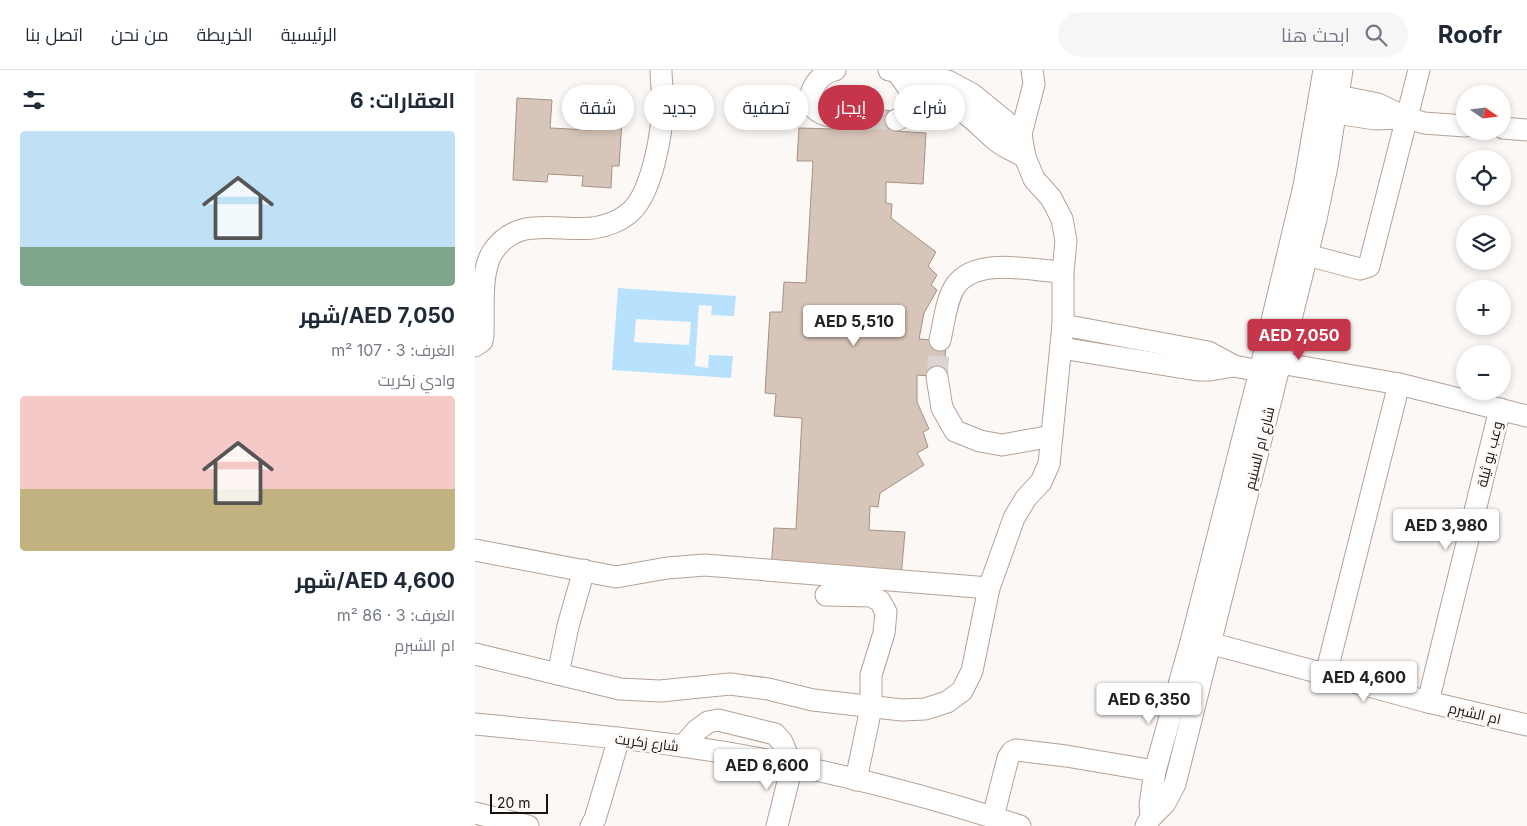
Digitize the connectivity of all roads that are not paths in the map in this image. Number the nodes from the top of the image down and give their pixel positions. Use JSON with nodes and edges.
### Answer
{"nodes":[{"id":1,"x":661,"y":70,"type":"edge"},
{"id":2,"x":835,"y":70,"type":"edge"},
{"id":3,"x":889,"y":70,"type":"edge"},
{"id":4,"x":895,"y":70,"type":"edge"},
{"id":5,"x":1032,"y":70,"type":"edge"},
{"id":6,"x":1323,"y":70,"type":"edge"},
{"id":7,"x":1342,"y":70,"type":"edge"},
{"id":8,"x":1419,"y":70,"type":"edge"},
{"id":9,"x":1337,"y":105,"type":"junction"},
{"id":10,"x":818,"y":111,"type":"edge"},
{"id":11,"x":1407,"y":118,"type":"junction"},
{"id":12,"x":1456,"y":125,"type":"edge"},
{"id":13,"x":1511,"y":129,"type":"edge"},
{"id":14,"x":1527,"y":130,"type":"edge"},
{"id":15,"x":1021,"y":134,"type":"junction"},
{"id":16,"x":1025,"y":157,"type":"junction"},
{"id":17,"x":1307,"y":255,"type":"junction"},
{"id":18,"x":1063,"y":272,"type":"junction"},
{"id":19,"x":1063,"y":325,"type":"junction"},
{"id":20,"x":940,"y":340,"type":"tunnel mouth"},
{"id":21,"x":475,"y":346,"type":"edge"},
{"id":22,"x":1061,"y":348,"type":"junction"},
{"id":23,"x":1280,"y":363,"type":"junction"},
{"id":24,"x":1234,"y":366,"type":"junction"},
{"id":25,"x":1260,"y":371,"type":"junction"},
{"id":26,"x":937,"y":377,"type":"tunnel mouth"},
{"id":27,"x":1399,"y":384,"type":"junction"},
{"id":28,"x":1500,"y":409,"type":"junction"},
{"id":29,"x":1527,"y":416,"type":"edge"},
{"id":30,"x":1052,"y":436,"type":"junction"},
{"id":31,"x":475,"y":550,"type":"edge"},
{"id":32,"x":585,"y":570,"type":"junction"},
{"id":33,"x":989,"y":588,"type":"junction"},
{"id":34,"x":826,"y":595,"type":"dead end"},
{"id":35,"x":1201,"y":641,"type":"junction"},
{"id":36,"x":475,"y":654,"type":"edge"},
{"id":37,"x":558,"y":674,"type":"junction"},
{"id":38,"x":1326,"y":674,"type":"junction"},
{"id":39,"x":1428,"y":702,"type":"junction"},
{"id":40,"x":871,"y":708,"type":"junction"},
{"id":41,"x":1526,"y":723,"type":"edge"},
{"id":42,"x":475,"y":724,"type":"edge"},
{"id":43,"x":619,"y":738,"type":"junction"},
{"id":44,"x":683,"y":746,"type":"junction"},
{"id":45,"x":793,"y":766,"type":"junction"},
{"id":46,"x":1155,"y":771,"type":"junction"},
{"id":47,"x":856,"y":780,"type":"junction"},
{"id":48,"x":475,"y":813,"type":"edge"},
{"id":49,"x":993,"y":817,"type":"junction"},
{"id":50,"x":1149,"y":821,"type":"edge"},
{"id":51,"x":528,"y":826,"type":"edge"},
{"id":52,"x":591,"y":826,"type":"edge"},
{"id":53,"x":777,"y":826,"type":"edge"},
{"id":54,"x":1020,"y":826,"type":"edge"}],
"edges":[{"from":1,"to":21,"type":"street"},
{"from":2,"to":10,"type":"street"},
{"from":3,"to":4,"type":"street"},
{"from":4,"to":15,"type":"street"},
{"from":4,"to":16,"type":"street"},
{"from":5,"to":15,"type":"street"},
{"from":6,"to":25,"type":"street","name":"شارع ام السنيم"},
{"from":7,"to":9,"type":"street","name":"شارع ام السنيم"},
{"from":8,"to":11,"type":"street"},
{"from":9,"to":11,"type":"street"},
{"from":9,"to":17,"type":"street","name":"شارع ام السنيم"},
{"from":11,"to":12,"type":"street"},
{"from":11,"to":17,"type":"street"},
{"from":13,"to":14,"type":"street"},
{"from":15,"to":16,"type":"street"},
{"from":16,"to":18,"type":"street"},
{"from":17,"to":23,"type":"street","name":"شارع ام السنيم"},
{"from":18,"to":19,"type":"street"},
{"from":18,"to":20,"type":"street"},
{"from":19,"to":22,"type":"street"},
{"from":19,"to":24,"type":"street"},
{"from":22,"to":24,"type":"street"},
{"from":22,"to":30,"type":"street"},
{"from":23,"to":25,"type":"street"},
{"from":23,"to":27,"type":"street"},
{"from":23,"to":35,"type":"street","name":"شارع ام السنيم"},
{"from":24,"to":25,"type":"street"},
{"from":25,"to":35,"type":"street","name":"شارع ام السنيم"},
{"from":26,"to":30,"type":"street"},
{"from":27,"to":28,"type":"street"},
{"from":27,"to":38,"type":"street"},
{"from":28,"to":29,"type":"street"},
{"from":28,"to":39,"type":"street","name":"وعب بو ثيلة"},
{"from":30,"to":33,"type":"street"},
{"from":31,"to":32,"type":"street"},
{"from":32,"to":33,"type":"street"},
{"from":32,"to":37,"type":"street"},
{"from":33,"to":40,"type":"street"},
{"from":34,"to":40,"type":"street"},
{"from":35,"to":38,"type":"street","name":"ام الشبرم"},
{"from":35,"to":46,"type":"street","name":"شارع ام السنيم"},
{"from":35,"to":50,"type":"street","name":"شارع ام السنيم"},
{"from":36,"to":37,"type":"street"},
{"from":37,"to":40,"type":"street"},
{"from":38,"to":39,"type":"street","name":"ام الشبرم"},
{"from":39,"to":41,"type":"street","name":"ام الشبرم"},
{"from":40,"to":47,"type":"street"},
{"from":42,"to":43,"type":"street","name":"شارع زكريت"},
{"from":43,"to":44,"type":"street","name":"شارع زكريت"},
{"from":43,"to":52,"type":"street"},
{"from":44,"to":45,"type":"street","name":"شارع زكريت"},
{"from":44,"to":45,"type":"street"},
{"from":45,"to":47,"type":"street","name":"شارع زكريت"},
{"from":45,"to":53,"type":"street"},
{"from":46,"to":49,"type":"street"},
{"from":46,"to":50,"type":"street","name":"شارع ام السنيم"},
{"from":47,"to":49,"type":"street","name":"شارع زكريت"},
{"from":48,"to":51,"type":"street"},
{"from":49,"to":54,"type":"street","name":"شارع زكريت"}]}
